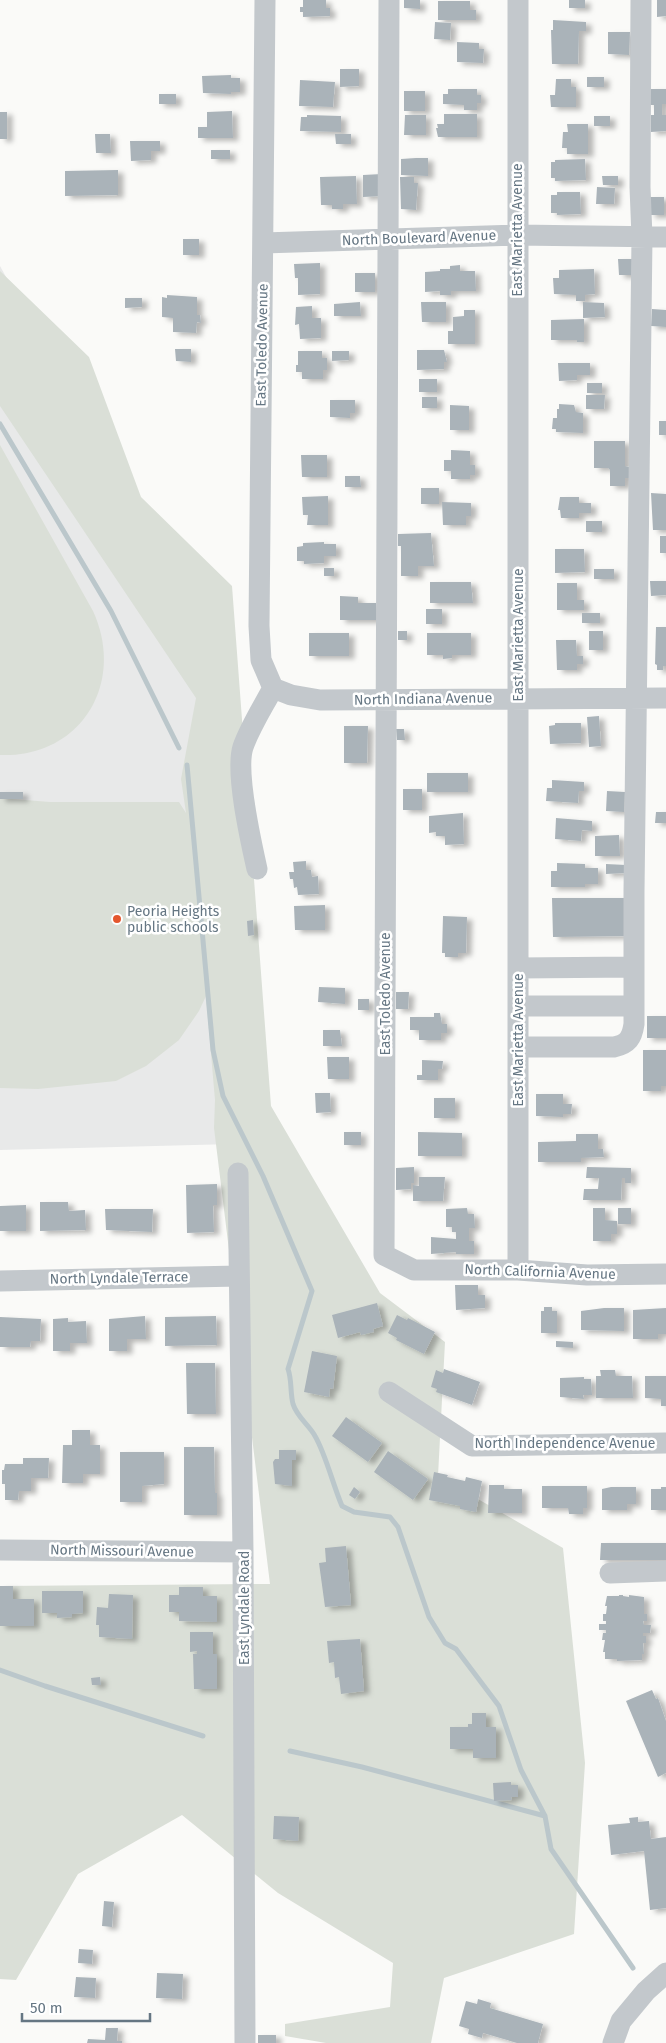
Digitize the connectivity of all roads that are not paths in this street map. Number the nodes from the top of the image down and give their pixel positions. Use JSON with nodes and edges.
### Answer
{"nodes":[{"id":1,"x":265,"y":0,"type":"edge"},
{"id":2,"x":389,"y":0,"type":"edge"},
{"id":3,"x":518,"y":0,"type":"edge"},
{"id":4,"x":641,"y":0,"type":"edge"},
{"id":5,"x":517,"y":235,"type":"junction"},
{"id":6,"x":642,"y":237,"type":"junction"},
{"id":7,"x":666,"y":237,"type":"edge"},
{"id":8,"x":389,"y":238,"type":"junction"},
{"id":9,"x":262,"y":243,"type":"junction"},
{"id":10,"x":273,"y":688,"type":"junction"},
{"id":11,"x":518,"y":698,"type":"junction"},
{"id":12,"x":637,"y":698,"type":"junction"},
{"id":13,"x":666,"y":698,"type":"edge"},
{"id":14,"x":387,"y":700,"type":"junction"},
{"id":15,"x":257,"y":869,"type":"dead end"},
{"id":16,"x":634,"y":967,"type":"junction"},
{"id":17,"x":518,"y":968,"type":"junction"},
{"id":18,"x":518,"y":1006,"type":"junction"},
{"id":19,"x":634,"y":1006,"type":"junction"},
{"id":20,"x":518,"y":1047,"type":"junction"},
{"id":21,"x":238,"y":1173,"type":"dead end"},
{"id":22,"x":414,"y":1270,"type":"joint"},
{"id":23,"x":518,"y":1270,"type":"junction"},
{"id":24,"x":666,"y":1274,"type":"edge"},
{"id":25,"x":239,"y":1276,"type":"junction"},
{"id":26,"x":0,"y":1281,"type":"edge"},
{"id":27,"x":389,"y":1392,"type":"dead end"},
{"id":28,"x":666,"y":1443,"type":"edge"},
{"id":29,"x":0,"y":1550,"type":"edge"},
{"id":30,"x":243,"y":1552,"type":"junction"},
{"id":31,"x":666,"y":1571,"type":"edge"},
{"id":32,"x":610,"y":1573,"type":"dead end"},
{"id":33,"x":666,"y":1973,"type":"edge"},
{"id":34,"x":245,"y":2043,"type":"edge"},
{"id":35,"x":613,"y":2043,"type":"edge"}],
"edges":[{"from":1,"to":9,"type":"street","name":"East Toledo Avenue"},
{"from":2,"to":8,"type":"street"},
{"from":3,"to":5,"type":"street","name":"East Marietta Avenue"},
{"from":4,"to":6,"type":"street"},
{"from":5,"to":6,"type":"street","name":"North Boulevard Avenue"},
{"from":5,"to":8,"type":"street","name":"North Boulevard Avenue"},
{"from":5,"to":11,"type":"street","name":"East Marietta Avenue"},
{"from":6,"to":7,"type":"street","name":"North Boulevard Avenue"},
{"from":6,"to":12,"type":"street"},
{"from":8,"to":9,"type":"street","name":"North Boulevard Avenue"},
{"from":8,"to":14,"type":"street"},
{"from":9,"to":10,"type":"street","name":"East Toledo Avenue"},
{"from":10,"to":14,"type":"street","name":"North Indiana Avenue"},
{"from":10,"to":15,"type":"street"},
{"from":11,"to":12,"type":"street","name":"North Indiana Avenue"},
{"from":11,"to":14,"type":"street","name":"North Indiana Avenue"},
{"from":11,"to":17,"type":"street","name":"East Marietta Avenue"},
{"from":12,"to":13,"type":"street","name":"North Indiana Avenue"},
{"from":12,"to":16,"type":"street"},
{"from":14,"to":22,"type":"street","name":"East Toledo Avenue"},
{"from":16,"to":17,"type":"street"},
{"from":16,"to":19,"type":"street"},
{"from":17,"to":18,"type":"street","name":"East Marietta Avenue"},
{"from":18,"to":19,"type":"street"},
{"from":18,"to":20,"type":"street","name":"East Marietta Avenue"},
{"from":19,"to":20,"type":"street"},
{"from":20,"to":23,"type":"street","name":"East Marietta Avenue"},
{"from":21,"to":25,"type":"street","name":"East Lyndale Road"},
{"from":22,"to":23,"type":"street","name":"North California Avenue"},
{"from":23,"to":24,"type":"street","name":"North California Avenue"},
{"from":25,"to":26,"type":"street","name":"North Lyndale Terrace"},
{"from":25,"to":30,"type":"street","name":"East Lyndale Road"},
{"from":27,"to":28,"type":"street","name":"North Independence Avenue"},
{"from":29,"to":30,"type":"street","name":"North Missouri Avenue"},
{"from":30,"to":34,"type":"street","name":"East Lyndale Road"},
{"from":31,"to":32,"type":"street"},
{"from":33,"to":35,"type":"street"}]}
